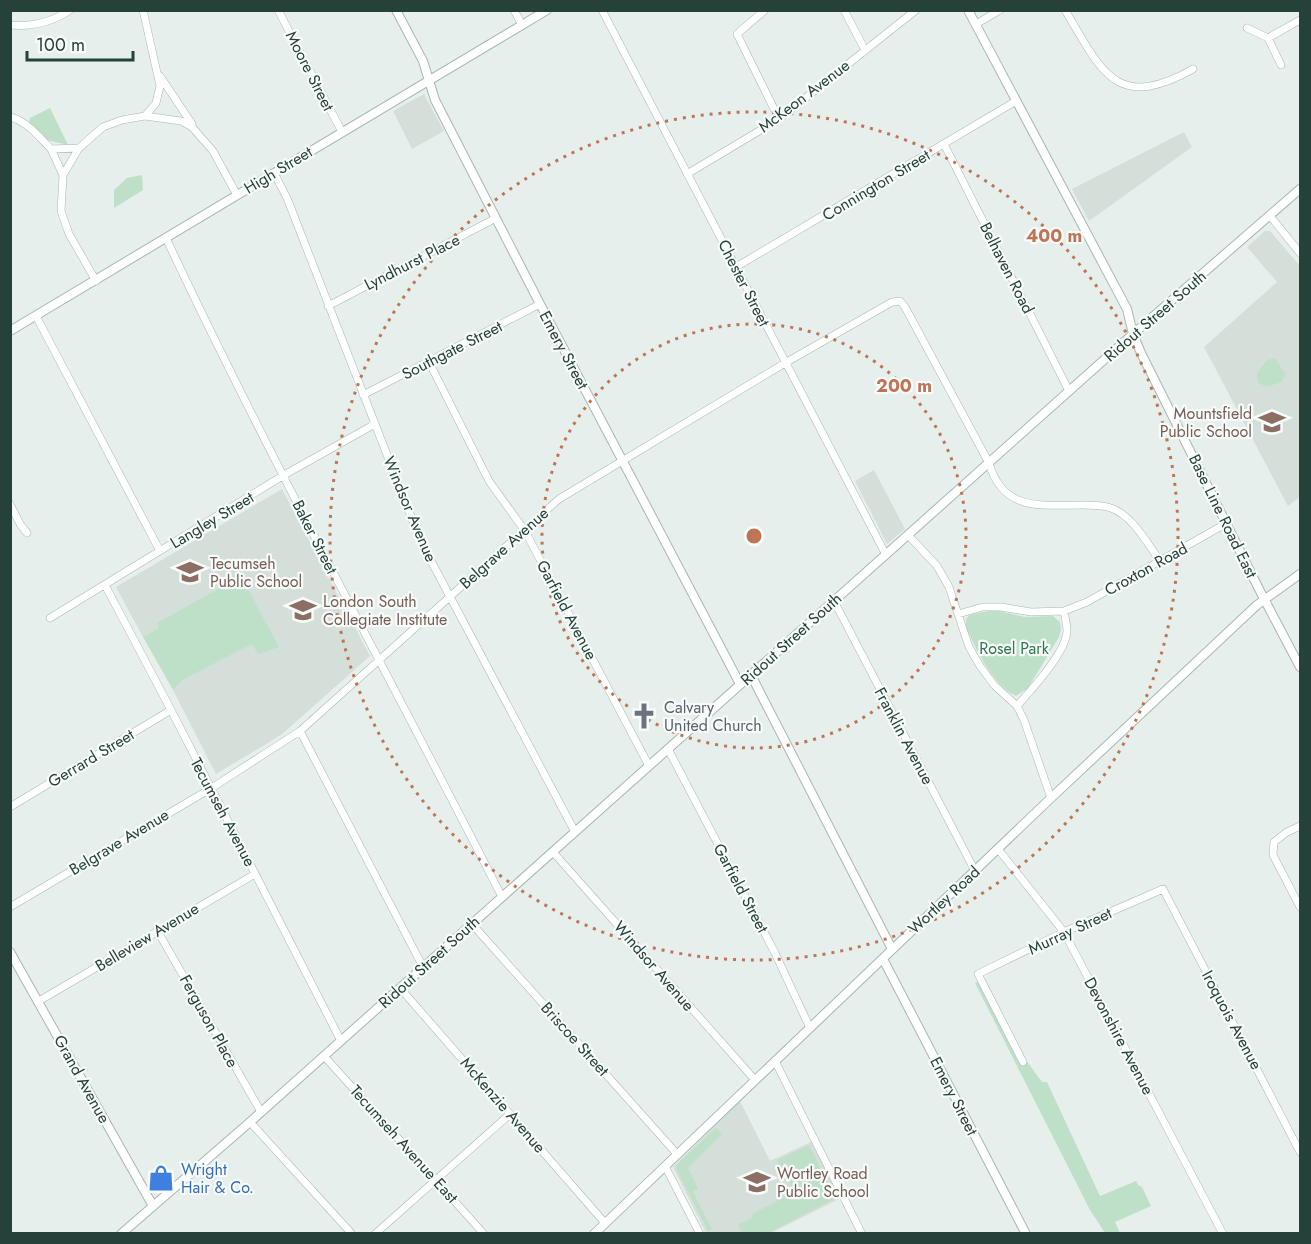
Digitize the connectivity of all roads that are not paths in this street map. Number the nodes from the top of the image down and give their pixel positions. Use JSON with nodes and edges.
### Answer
{"nodes":[{"id":1,"x":70,"y":10,"type":"edge"},
{"id":2,"x":143,"y":10,"type":"edge"},
{"id":3,"x":278,"y":10,"type":"edge"},
{"id":4,"x":396,"y":10,"type":"edge"},
{"id":5,"x":514,"y":10,"type":"edge"},
{"id":6,"x":547,"y":10,"type":"edge"},
{"id":7,"x":602,"y":10,"type":"edge"},
{"id":8,"x":765,"y":10,"type":"edge"},
{"id":9,"x":844,"y":10,"type":"edge"},
{"id":10,"x":916,"y":10,"type":"edge"},
{"id":11,"x":968,"y":10,"type":"edge"},
{"id":12,"x":1000,"y":10,"type":"edge"},
{"id":13,"x":1065,"y":10,"type":"edge"},
{"id":14,"x":1300,"y":20,"type":"edge"},
{"id":15,"x":976,"y":24,"type":"junction"},
{"id":16,"x":522,"y":25,"type":"junction"},
{"id":17,"x":10,"y":26,"type":"edge"},
{"id":18,"x":1247,"y":28,"type":"dead end"},
{"id":19,"x":1268,"y":39,"type":"junction"},
{"id":20,"x":865,"y":50,"type":"junction"},
{"id":21,"x":1281,"y":65,"type":"dead end"},
{"id":22,"x":1193,"y":69,"type":"dead end"},
{"id":23,"x":158,"y":70,"type":"junction"},
{"id":24,"x":429,"y":80,"type":"junction"},
{"id":25,"x":1016,"y":101,"type":"junction"},
{"id":26,"x":145,"y":116,"type":"junction"},
{"id":27,"x":10,"y":117,"type":"edge"},
{"id":28,"x":779,"y":119,"type":"junction"},
{"id":29,"x":342,"y":132,"type":"junction"},
{"id":30,"x":203,"y":138,"type":"junction"},
{"id":31,"x":944,"y":144,"type":"junction"},
{"id":32,"x":78,"y":148,"type":"junction"},
{"id":33,"x":51,"y":149,"type":"junction"},
{"id":34,"x":274,"y":173,"type":"junction"},
{"id":35,"x":687,"y":174,"type":"junction"},
{"id":36,"x":63,"y":175,"type":"junction"},
{"id":37,"x":1300,"y":189,"type":"edge"},
{"id":38,"x":237,"y":195,"type":"junction"},
{"id":39,"x":1270,"y":216,"type":"junction"},
{"id":40,"x":496,"y":219,"type":"junction"},
{"id":41,"x":166,"y":238,"type":"junction"},
{"id":42,"x":1300,"y":253,"type":"edge"},
{"id":43,"x":736,"y":267,"type":"junction"},
{"id":44,"x":96,"y":281,"type":"junction"},
{"id":45,"x":540,"y":304,"type":"junction"},
{"id":46,"x":328,"y":306,"type":"junction"},
{"id":47,"x":36,"y":316,"type":"junction"},
{"id":48,"x":10,"y":331,"type":"edge"},
{"id":49,"x":1133,"y":334,"type":"junction"},
{"id":50,"x":429,"y":362,"type":"junction"},
{"id":51,"x":785,"y":363,"type":"junction"},
{"id":52,"x":1069,"y":391,"type":"junction"},
{"id":53,"x":363,"y":395,"type":"junction"},
{"id":54,"x":375,"y":424,"type":"junction"},
{"id":55,"x":622,"y":460,"type":"junction"},
{"id":56,"x":989,"y":463,"type":"junction"},
{"id":57,"x":284,"y":476,"type":"junction"},
{"id":58,"x":10,"y":504,"type":"edge"},
{"id":59,"x":1227,"y":523,"type":"junction"},
{"id":60,"x":525,"y":531,"type":"junction"},
{"id":61,"x":27,"y":533,"type":"dead end"},
{"id":62,"x":908,"y":535,"type":"junction"},
{"id":63,"x":160,"y":551,"type":"junction"},
{"id":64,"x":886,"y":555,"type":"junction"},
{"id":65,"x":1160,"y":561,"type":"junction"},
{"id":66,"x":1300,"y":574,"type":"edge"},
{"id":67,"x":105,"y":585,"type":"junction"},
{"id":68,"x":450,"y":595,"type":"junction"},
{"id":69,"x":1265,"y":599,"type":"junction"},
{"id":70,"x":834,"y":601,"type":"junction"},
{"id":71,"x":1064,"y":611,"type":"junction"},
{"id":72,"x":958,"y":614,"type":"junction"},
{"id":73,"x":50,"y":618,"type":"dead end"},
{"id":74,"x":378,"y":662,"type":"junction"},
{"id":75,"x":1300,"y":667,"type":"edge"},
{"id":76,"x":750,"y":675,"type":"junction"},
{"id":77,"x":741,"y":684,"type":"junction"},
{"id":78,"x":1017,"y":706,"type":"junction"},
{"id":79,"x":171,"y":710,"type":"junction"},
{"id":80,"x":300,"y":731,"type":"junction"},
{"id":81,"x":668,"y":749,"type":"junction"},
{"id":82,"x":649,"y":766,"type":"junction"},
{"id":83,"x":210,"y":789,"type":"junction"},
{"id":84,"x":1051,"y":798,"type":"junction"},
{"id":85,"x":10,"y":807,"type":"edge"},
{"id":86,"x":1300,"y":826,"type":"edge"},
{"id":87,"x":575,"y":832,"type":"junction"},
{"id":88,"x":998,"y":849,"type":"junction"},
{"id":89,"x":553,"y":852,"type":"junction"},
{"id":90,"x":975,"y":871,"type":"junction"},
{"id":91,"x":255,"y":874,"type":"junction"},
{"id":92,"x":1162,"y":889,"type":"joint"},
{"id":93,"x":502,"y":897,"type":"junction"},
{"id":94,"x":10,"y":907,"type":"edge"},
{"id":95,"x":1300,"y":907,"type":"edge"},
{"id":96,"x":472,"y":924,"type":"junction"},
{"id":97,"x":158,"y":930,"type":"junction"},
{"id":98,"x":1064,"y":932,"type":"junction"},
{"id":99,"x":892,"y":949,"type":"junction"},
{"id":100,"x":10,"y":952,"type":"edge"},
{"id":101,"x":883,"y":959,"type":"junction"},
{"id":102,"x":423,"y":967,"type":"junction"},
{"id":103,"x":400,"y":988,"type":"junction"},
{"id":104,"x":39,"y":1001,"type":"junction"},
{"id":105,"x":810,"y":1028,"type":"junction"},
{"id":106,"x":341,"y":1041,"type":"junction"},
{"id":107,"x":324,"y":1056,"type":"junction"},
{"id":108,"x":775,"y":1061,"type":"junction"},
{"id":109,"x":1023,"y":1062,"type":"dead end"},
{"id":110,"x":755,"y":1080,"type":"junction"},
{"id":111,"x":261,"y":1112,"type":"junction"},
{"id":112,"x":510,"y":1114,"type":"junction"},
{"id":113,"x":250,"y":1122,"type":"junction"},
{"id":114,"x":1300,"y":1152,"type":"edge"},
{"id":115,"x":677,"y":1154,"type":"junction"},
{"id":116,"x":665,"y":1166,"type":"junction"},
{"id":117,"x":436,"y":1179,"type":"junction"},
{"id":118,"x":153,"y":1206,"type":"junction"},
{"id":119,"x":605,"y":1223,"type":"junction"},
{"id":120,"x":122,"y":1233,"type":"edge"},
{"id":121,"x":352,"y":1233,"type":"edge"},
{"id":122,"x":375,"y":1233,"type":"edge"},
{"id":123,"x":484,"y":1233,"type":"edge"},
{"id":124,"x":594,"y":1233,"type":"edge"},
{"id":125,"x":700,"y":1233,"type":"edge"},
{"id":126,"x":862,"y":1233,"type":"edge"},
{"id":127,"x":1026,"y":1233,"type":"edge"},
{"id":128,"x":1223,"y":1233,"type":"edge"}],
"edges":[{"from":1,"to":17,"type":"street"},
{"from":2,"to":23,"type":"street"},
{"from":3,"to":29,"type":"street","name":"Moore Street"},
{"from":4,"to":24,"type":"street","name":"Emery Street"},
{"from":5,"to":16,"type":"street"},
{"from":6,"to":16,"type":"street","name":"High Street"},
{"from":7,"to":35,"type":"street","name":"Chester Street"},
{"from":8,"to":28,"type":"street"},
{"from":9,"to":20,"type":"street"},
{"from":10,"to":20,"type":"street","name":"McKeon Avenue"},
{"from":11,"to":15,"type":"street","name":"Base Line Road East"},
{"from":12,"to":15,"type":"street"},
{"from":13,"to":22,"type":"street"},
{"from":14,"to":19,"type":"street"},
{"from":15,"to":25,"type":"street","name":"Base Line Road East"},
{"from":16,"to":24,"type":"street","name":"High Street"},
{"from":18,"to":19,"type":"street"},
{"from":19,"to":21,"type":"street"},
{"from":20,"to":28,"type":"street","name":"McKeon Avenue"},
{"from":23,"to":26,"type":"street"},
{"from":23,"to":30,"type":"street"},
{"from":24,"to":29,"type":"street","name":"High Street"},
{"from":24,"to":40,"type":"street","name":"Emery Street"},
{"from":25,"to":31,"type":"street","name":"Connington Street"},
{"from":25,"to":49,"type":"street","name":"Base Line Road East"},
{"from":26,"to":30,"type":"street"},
{"from":26,"to":32,"type":"street"},
{"from":27,"to":33,"type":"street"},
{"from":28,"to":35,"type":"street","name":"McKeon Avenue"},
{"from":29,"to":34,"type":"street","name":"High Street"},
{"from":30,"to":38,"type":"street"},
{"from":31,"to":43,"type":"street","name":"Connington Street"},
{"from":31,"to":52,"type":"street","name":"Belhaven Road"},
{"from":32,"to":33,"type":"street"},
{"from":32,"to":36,"type":"street"},
{"from":33,"to":36,"type":"street"},
{"from":34,"to":38,"type":"street","name":"High Street"},
{"from":34,"to":46,"type":"street","name":"Windsor Avenue"},
{"from":35,"to":43,"type":"street","name":"Chester Street"},
{"from":36,"to":44,"type":"street"},
{"from":37,"to":39,"type":"street","name":"Ridout Street South"},
{"from":38,"to":41,"type":"street","name":"High Street"},
{"from":39,"to":42,"type":"street"},
{"from":39,"to":49,"type":"street","name":"Ridout Street South"},
{"from":40,"to":45,"type":"street","name":"Emery Street"},
{"from":40,"to":46,"type":"street","name":"Lyndhurst Place"},
{"from":41,"to":44,"type":"street","name":"High Street"},
{"from":41,"to":57,"type":"street","name":"Baker Street"},
{"from":43,"to":51,"type":"street","name":"Chester Street"},
{"from":44,"to":47,"type":"street","name":"High Street"},
{"from":45,"to":50,"type":"street","name":"Southgate Street"},
{"from":45,"to":55,"type":"street","name":"Emery Street"},
{"from":46,"to":53,"type":"street","name":"Windsor Avenue"},
{"from":47,"to":48,"type":"street","name":"High Street"},
{"from":47,"to":63,"type":"street"},
{"from":49,"to":52,"type":"street","name":"Ridout Street South"},
{"from":49,"to":59,"type":"street","name":"Base Line Road East"},
{"from":50,"to":53,"type":"street","name":"Southgate Street"},
{"from":50,"to":60,"type":"street","name":"Garfield Avenue"},
{"from":51,"to":55,"type":"street","name":"Belgrave Avenue"},
{"from":51,"to":56,"type":"street","name":"Belgrave Avenue"},
{"from":51,"to":64,"type":"street","name":"Chester Street"},
{"from":52,"to":56,"type":"street","name":"Ridout Street South"},
{"from":53,"to":54,"type":"street","name":"Windsor Avenue"},
{"from":54,"to":57,"type":"street","name":"Langley Street"},
{"from":54,"to":68,"type":"street","name":"Windsor Avenue"},
{"from":55,"to":60,"type":"street","name":"Belgrave Avenue"},
{"from":55,"to":77,"type":"street","name":"Emery Street"},
{"from":56,"to":62,"type":"street","name":"Ridout Street South"},
{"from":56,"to":65,"type":"street"},
{"from":57,"to":63,"type":"street","name":"Langley Street"},
{"from":57,"to":74,"type":"street","name":"Baker Street"},
{"from":58,"to":61,"type":"street"},
{"from":59,"to":65,"type":"street","name":"Croxton Road"},
{"from":59,"to":69,"type":"street","name":"Base Line Road East"},
{"from":60,"to":68,"type":"street","name":"Belgrave Avenue"},
{"from":60,"to":82,"type":"street","name":"Garfield Avenue"},
{"from":62,"to":64,"type":"street","name":"Ridout Street South"},
{"from":62,"to":72,"type":"street"},
{"from":63,"to":67,"type":"street","name":"Langley Street"},
{"from":64,"to":70,"type":"street","name":"Ridout Street South"},
{"from":65,"to":71,"type":"street","name":"Croxton Road"},
{"from":66,"to":69,"type":"street","name":"Wortley Road"},
{"from":67,"to":73,"type":"street","name":"Langley Street"},
{"from":67,"to":79,"type":"street","name":"Tecumseh Avenue"},
{"from":68,"to":74,"type":"street","name":"Belgrave Avenue"},
{"from":68,"to":87,"type":"street","name":"Windsor Avenue"},
{"from":69,"to":75,"type":"street","name":"Base Line Road East"},
{"from":69,"to":84,"type":"street","name":"Wortley Road"},
{"from":70,"to":76,"type":"street","name":"Ridout Street South"},
{"from":70,"to":90,"type":"street","name":"Franklin Avenue"},
{"from":71,"to":72,"type":"street","name":"Croxton Road"},
{"from":71,"to":78,"type":"street"},
{"from":72,"to":78,"type":"street"},
{"from":74,"to":80,"type":"street","name":"Belgrave Avenue"},
{"from":74,"to":93,"type":"street","name":"Baker Street"},
{"from":76,"to":77,"type":"street","name":"Ridout Street South"},
{"from":76,"to":99,"type":"street"},
{"from":77,"to":81,"type":"street","name":"Ridout Street South"},
{"from":78,"to":84,"type":"street"},
{"from":79,"to":83,"type":"street","name":"Tecumseh Avenue"},
{"from":79,"to":85,"type":"street","name":"Gerrard Street"},
{"from":80,"to":83,"type":"street","name":"Belgrave Avenue"},
{"from":80,"to":102,"type":"street"},
{"from":81,"to":82,"type":"street","name":"Ridout Street South"},
{"from":81,"to":105,"type":"street","name":"Garfield Street"},
{"from":82,"to":87,"type":"street","name":"Ridout Street South"},
{"from":83,"to":91,"type":"street","name":"Tecumseh Avenue"},
{"from":83,"to":94,"type":"street","name":"Belgrave Avenue"},
{"from":84,"to":88,"type":"street","name":"Wortley Road"},
{"from":86,"to":95,"type":"street"},
{"from":87,"to":89,"type":"street","name":"Ridout Street South"},
{"from":88,"to":90,"type":"street","name":"Wortley Road"},
{"from":88,"to":98,"type":"street","name":"Devonshire Avenue"},
{"from":89,"to":93,"type":"street","name":"Ridout Street South"},
{"from":89,"to":110,"type":"street","name":"Windsor Avenue"},
{"from":90,"to":99,"type":"street","name":"Wortley Road"},
{"from":91,"to":97,"type":"street","name":"Belleview Avenue"},
{"from":91,"to":106,"type":"street","name":"Tecumseh Avenue"},
{"from":92,"to":98,"type":"street","name":"Murray Street"},
{"from":92,"to":114,"type":"street","name":"Iroquois Avenue"},
{"from":93,"to":96,"type":"street","name":"Ridout Street South"},
{"from":96,"to":102,"type":"street","name":"Ridout Street South"},
{"from":96,"to":115,"type":"street","name":"Briscoe Street"},
{"from":97,"to":104,"type":"street","name":"Belleview Avenue"},
{"from":97,"to":111,"type":"street","name":"Ferguson Place"},
{"from":98,"to":109,"type":"street","name":"Murray Street"},
{"from":98,"to":128,"type":"street","name":"Devonshire Avenue"},
{"from":99,"to":101,"type":"street","name":"Wortley Road"},
{"from":100,"to":104,"type":"street","name":"Grand Avenue"},
{"from":101,"to":105,"type":"street","name":"Wortley Road"},
{"from":101,"to":127,"type":"street","name":"Emery Street"},
{"from":102,"to":103,"type":"street","name":"Ridout Street South"},
{"from":103,"to":106,"type":"street","name":"Ridout Street South"},
{"from":103,"to":112,"type":"street","name":"McKenzie Avenue"},
{"from":104,"to":118,"type":"street","name":"Grand Avenue"},
{"from":105,"to":108,"type":"street","name":"Wortley Road"},
{"from":106,"to":107,"type":"street","name":"Ridout Street South"},
{"from":107,"to":111,"type":"street","name":"Ridout Street South"},
{"from":107,"to":117,"type":"street","name":"Tecumseh Avenue East"},
{"from":108,"to":110,"type":"street","name":"Wortley Road"},
{"from":108,"to":126,"type":"street"},
{"from":110,"to":115,"type":"street","name":"Wortley Road"},
{"from":111,"to":113,"type":"street","name":"Ridout Street South"},
{"from":112,"to":117,"type":"street"},
{"from":112,"to":119,"type":"street","name":"McKenzie Avenue"},
{"from":113,"to":118,"type":"street","name":"Ridout Street South"},
{"from":113,"to":121,"type":"street"},
{"from":115,"to":116,"type":"street","name":"Wortley Road"},
{"from":116,"to":119,"type":"street","name":"Wortley Road"},
{"from":116,"to":125,"type":"street"},
{"from":117,"to":122,"type":"street"},
{"from":117,"to":123,"type":"street","name":"Tecumseh Avenue East"},
{"from":118,"to":120,"type":"street","name":"Ridout Street South"},
{"from":119,"to":124,"type":"street","name":"Wortley Road"}]}
